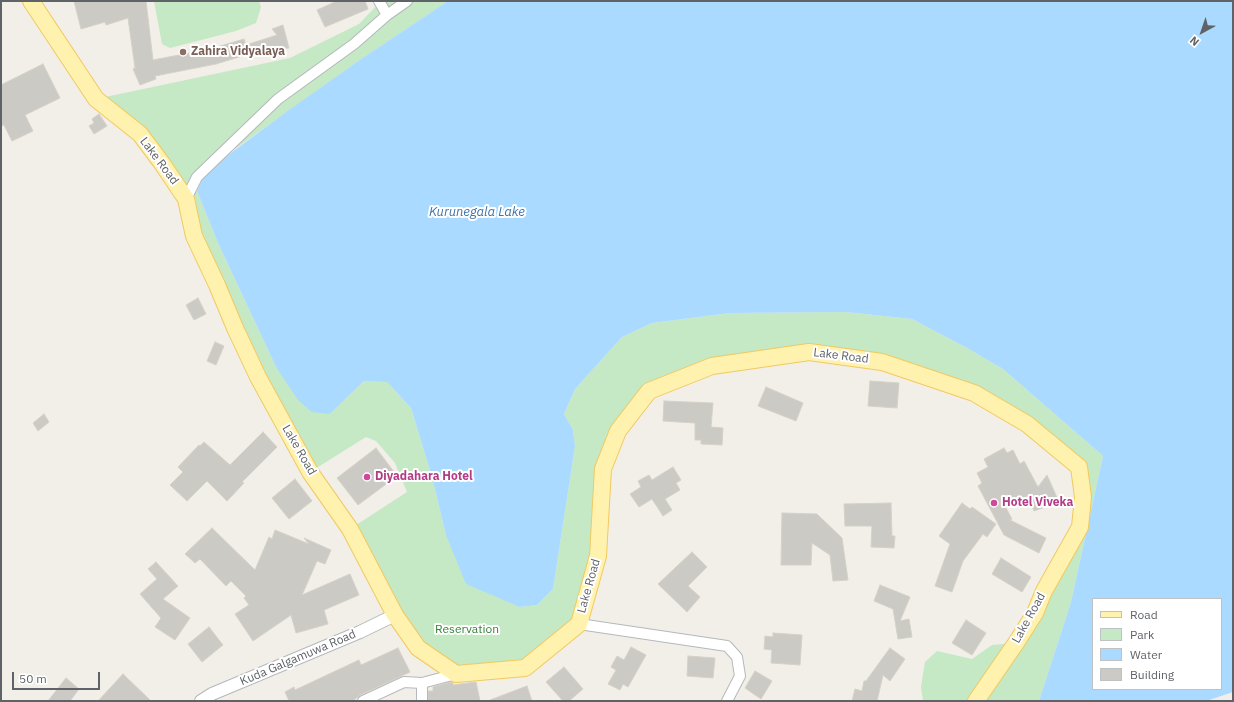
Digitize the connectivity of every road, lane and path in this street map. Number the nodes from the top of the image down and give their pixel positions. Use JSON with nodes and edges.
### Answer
{"nodes":[{"id":1,"x":31,"y":1,"type":"edge"},
{"id":2,"x":379,"y":1,"type":"edge"},
{"id":3,"x":406,"y":1,"type":"edge"},
{"id":4,"x":387,"y":15,"type":"junction"},
{"id":5,"x":186,"y":199,"type":"junction"},
{"id":6,"x":395,"y":615,"type":"junction"},
{"id":7,"x":579,"y":624,"type":"junction"},
{"id":8,"x":456,"y":674,"type":"junction"},
{"id":9,"x":422,"y":683,"type":"junction"},
{"id":10,"x":201,"y":701,"type":"edge"},
{"id":11,"x":363,"y":701,"type":"edge"},
{"id":12,"x":422,"y":701,"type":"edge"},
{"id":13,"x":727,"y":701,"type":"edge"},
{"id":14,"x":976,"y":701,"type":"edge"}],
"edges":[{"from":1,"to":5,"type":"main road","name":"Lake Road"},
{"from":2,"to":4,"type":"street"},
{"from":3,"to":4,"type":"street"},
{"from":4,"to":5,"type":"street"},
{"from":5,"to":6,"type":"main road","name":"Lake Road"},
{"from":6,"to":8,"type":"main road","name":"Lake Road"},
{"from":6,"to":10,"type":"street","name":"Kuda Galgamuwa Road"},
{"from":7,"to":8,"type":"main road","name":"Lake Road"},
{"from":7,"to":13,"type":"street"},
{"from":7,"to":14,"type":"main road","name":"Lake Road"},
{"from":8,"to":9,"type":"street"},
{"from":9,"to":11,"type":"street"},
{"from":9,"to":12,"type":"street"}]}
